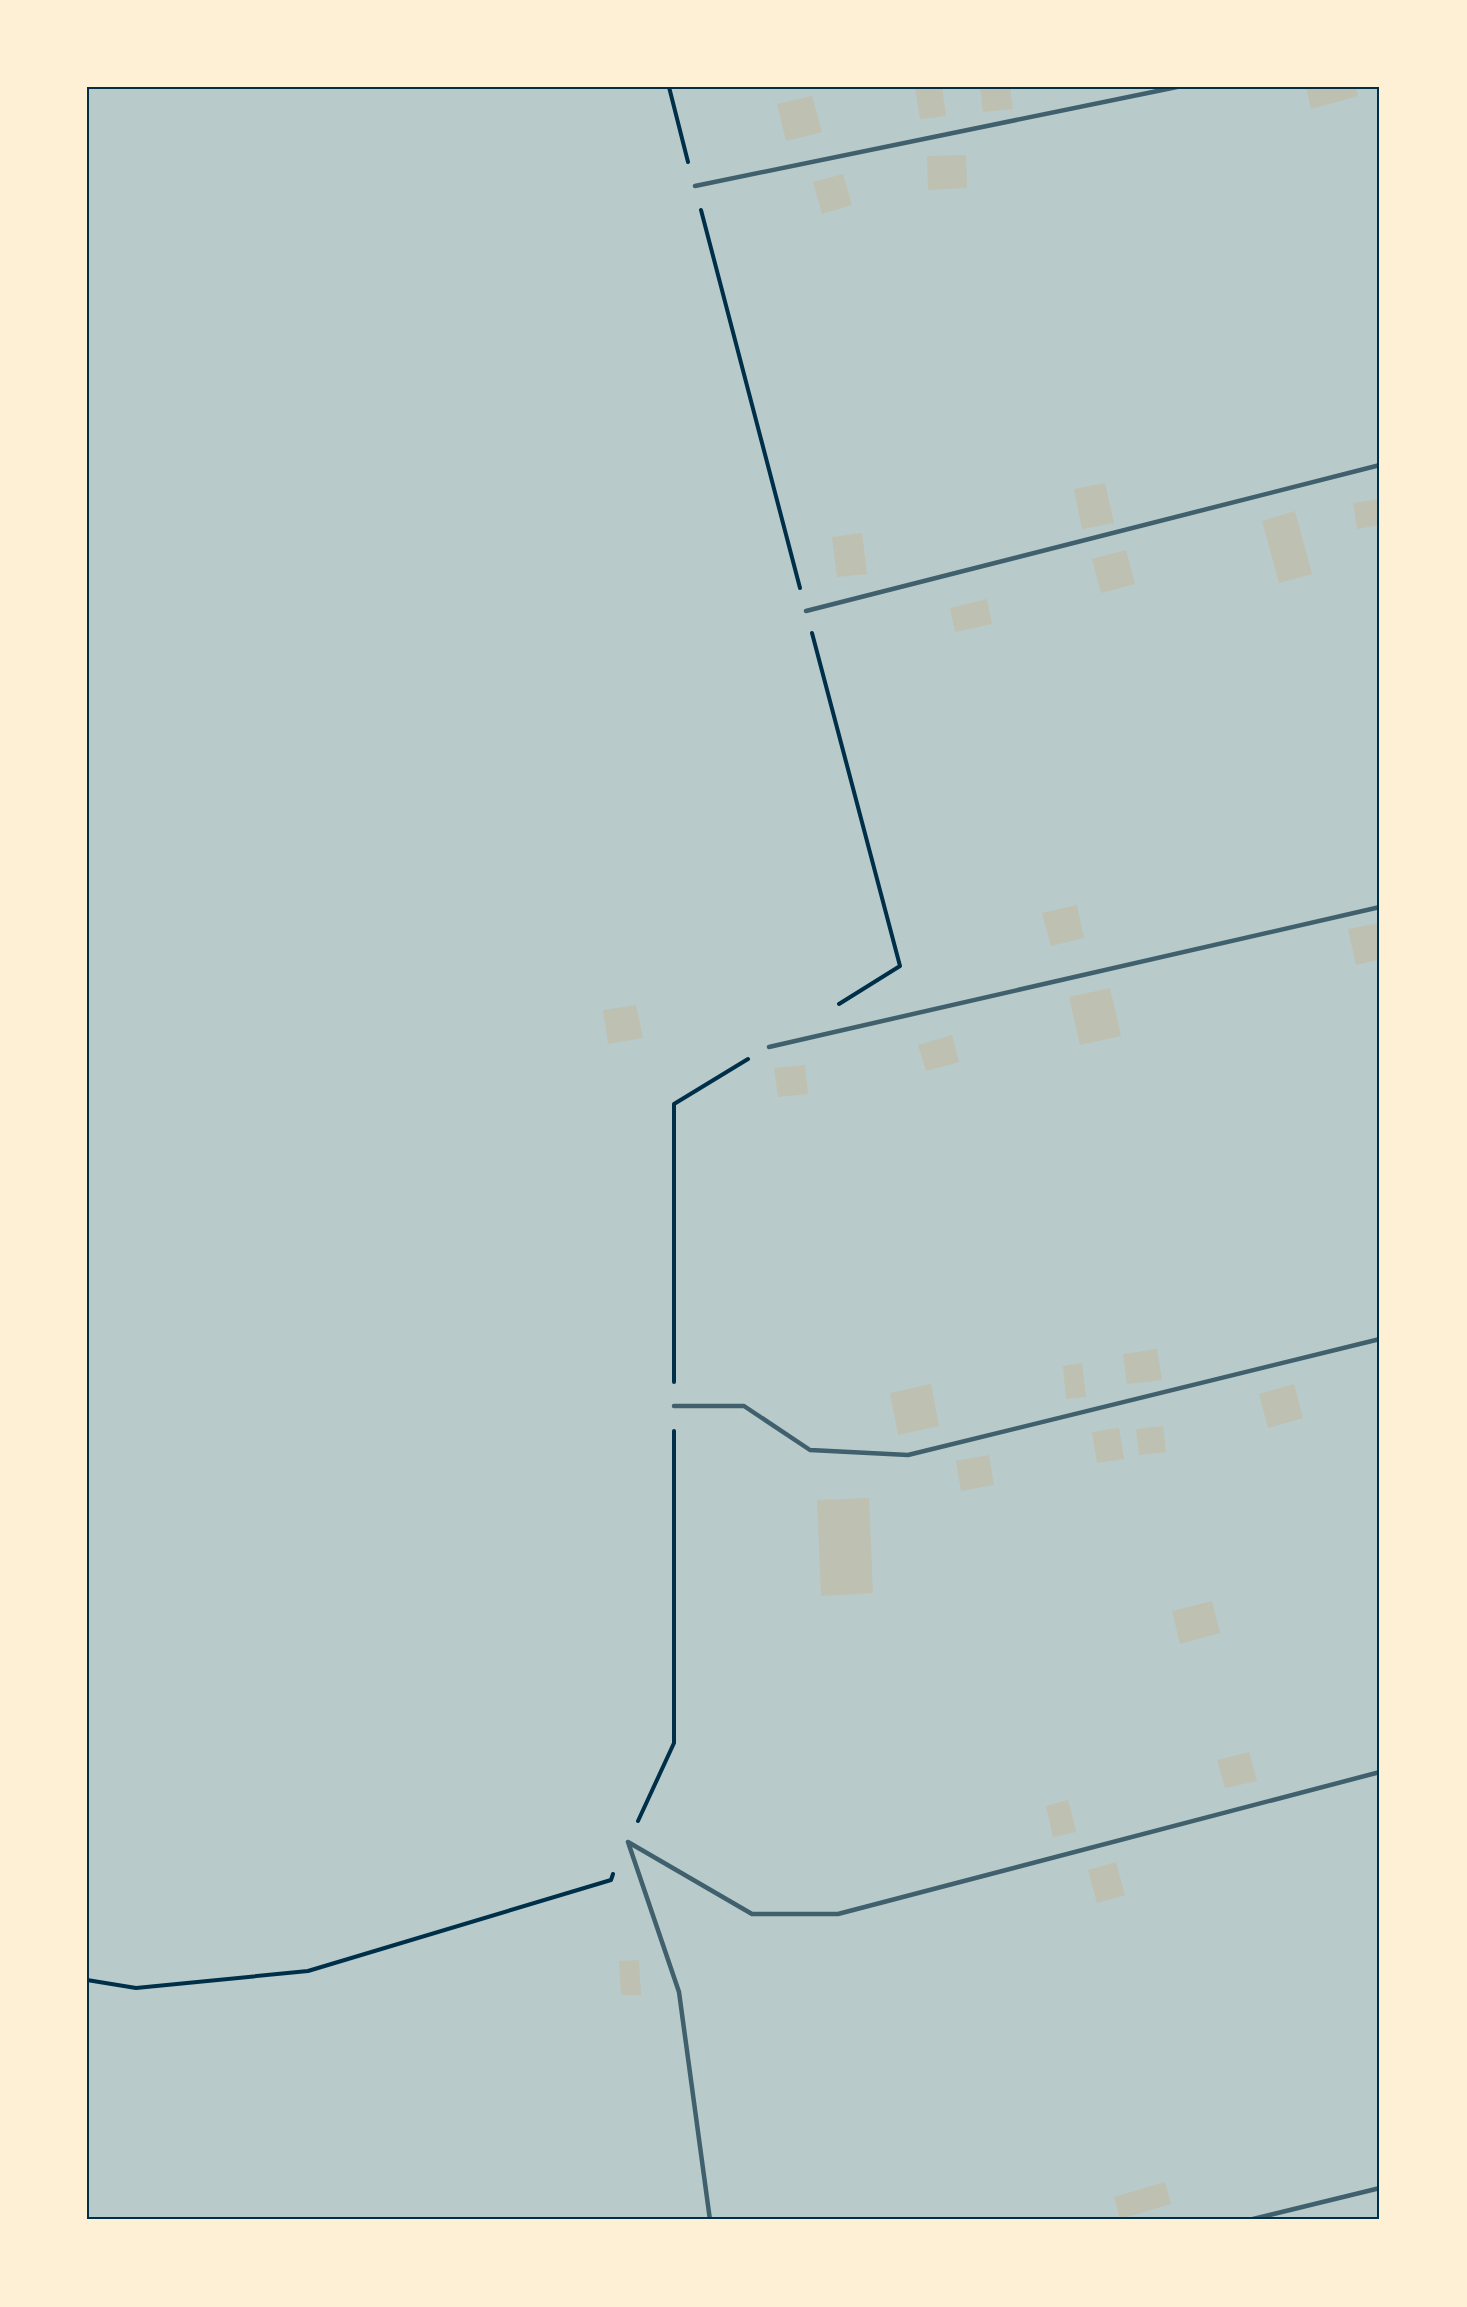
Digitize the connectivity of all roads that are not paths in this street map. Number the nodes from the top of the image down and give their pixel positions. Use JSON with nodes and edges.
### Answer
{"nodes":[{"id":1,"x":1177,"y":87,"type":"edge"},
{"id":2,"x":695,"y":186,"type":"road end"},
{"id":3,"x":1380,"y":465,"type":"edge"},
{"id":4,"x":806,"y":610,"type":"road end"},
{"id":5,"x":1380,"y":907,"type":"edge"},
{"id":6,"x":769,"y":1047,"type":"road end"},
{"id":7,"x":1380,"y":1339,"type":"edge"},
{"id":8,"x":674,"y":1406,"type":"road end"},
{"id":9,"x":1380,"y":1773,"type":"edge"},
{"id":10,"x":1380,"y":2188,"type":"edge"},
{"id":11,"x":710,"y":2220,"type":"edge"},
{"id":12,"x":1249,"y":2220,"type":"edge"}],
"edges":[{"from":1,"to":2,"type":"lane"},
{"from":3,"to":4,"type":"lane"},
{"from":5,"to":6,"type":"lane"},
{"from":7,"to":8,"type":"lane"},
{"from":9,"to":11,"type":"lane"},
{"from":10,"to":12,"type":"lane"}]}
